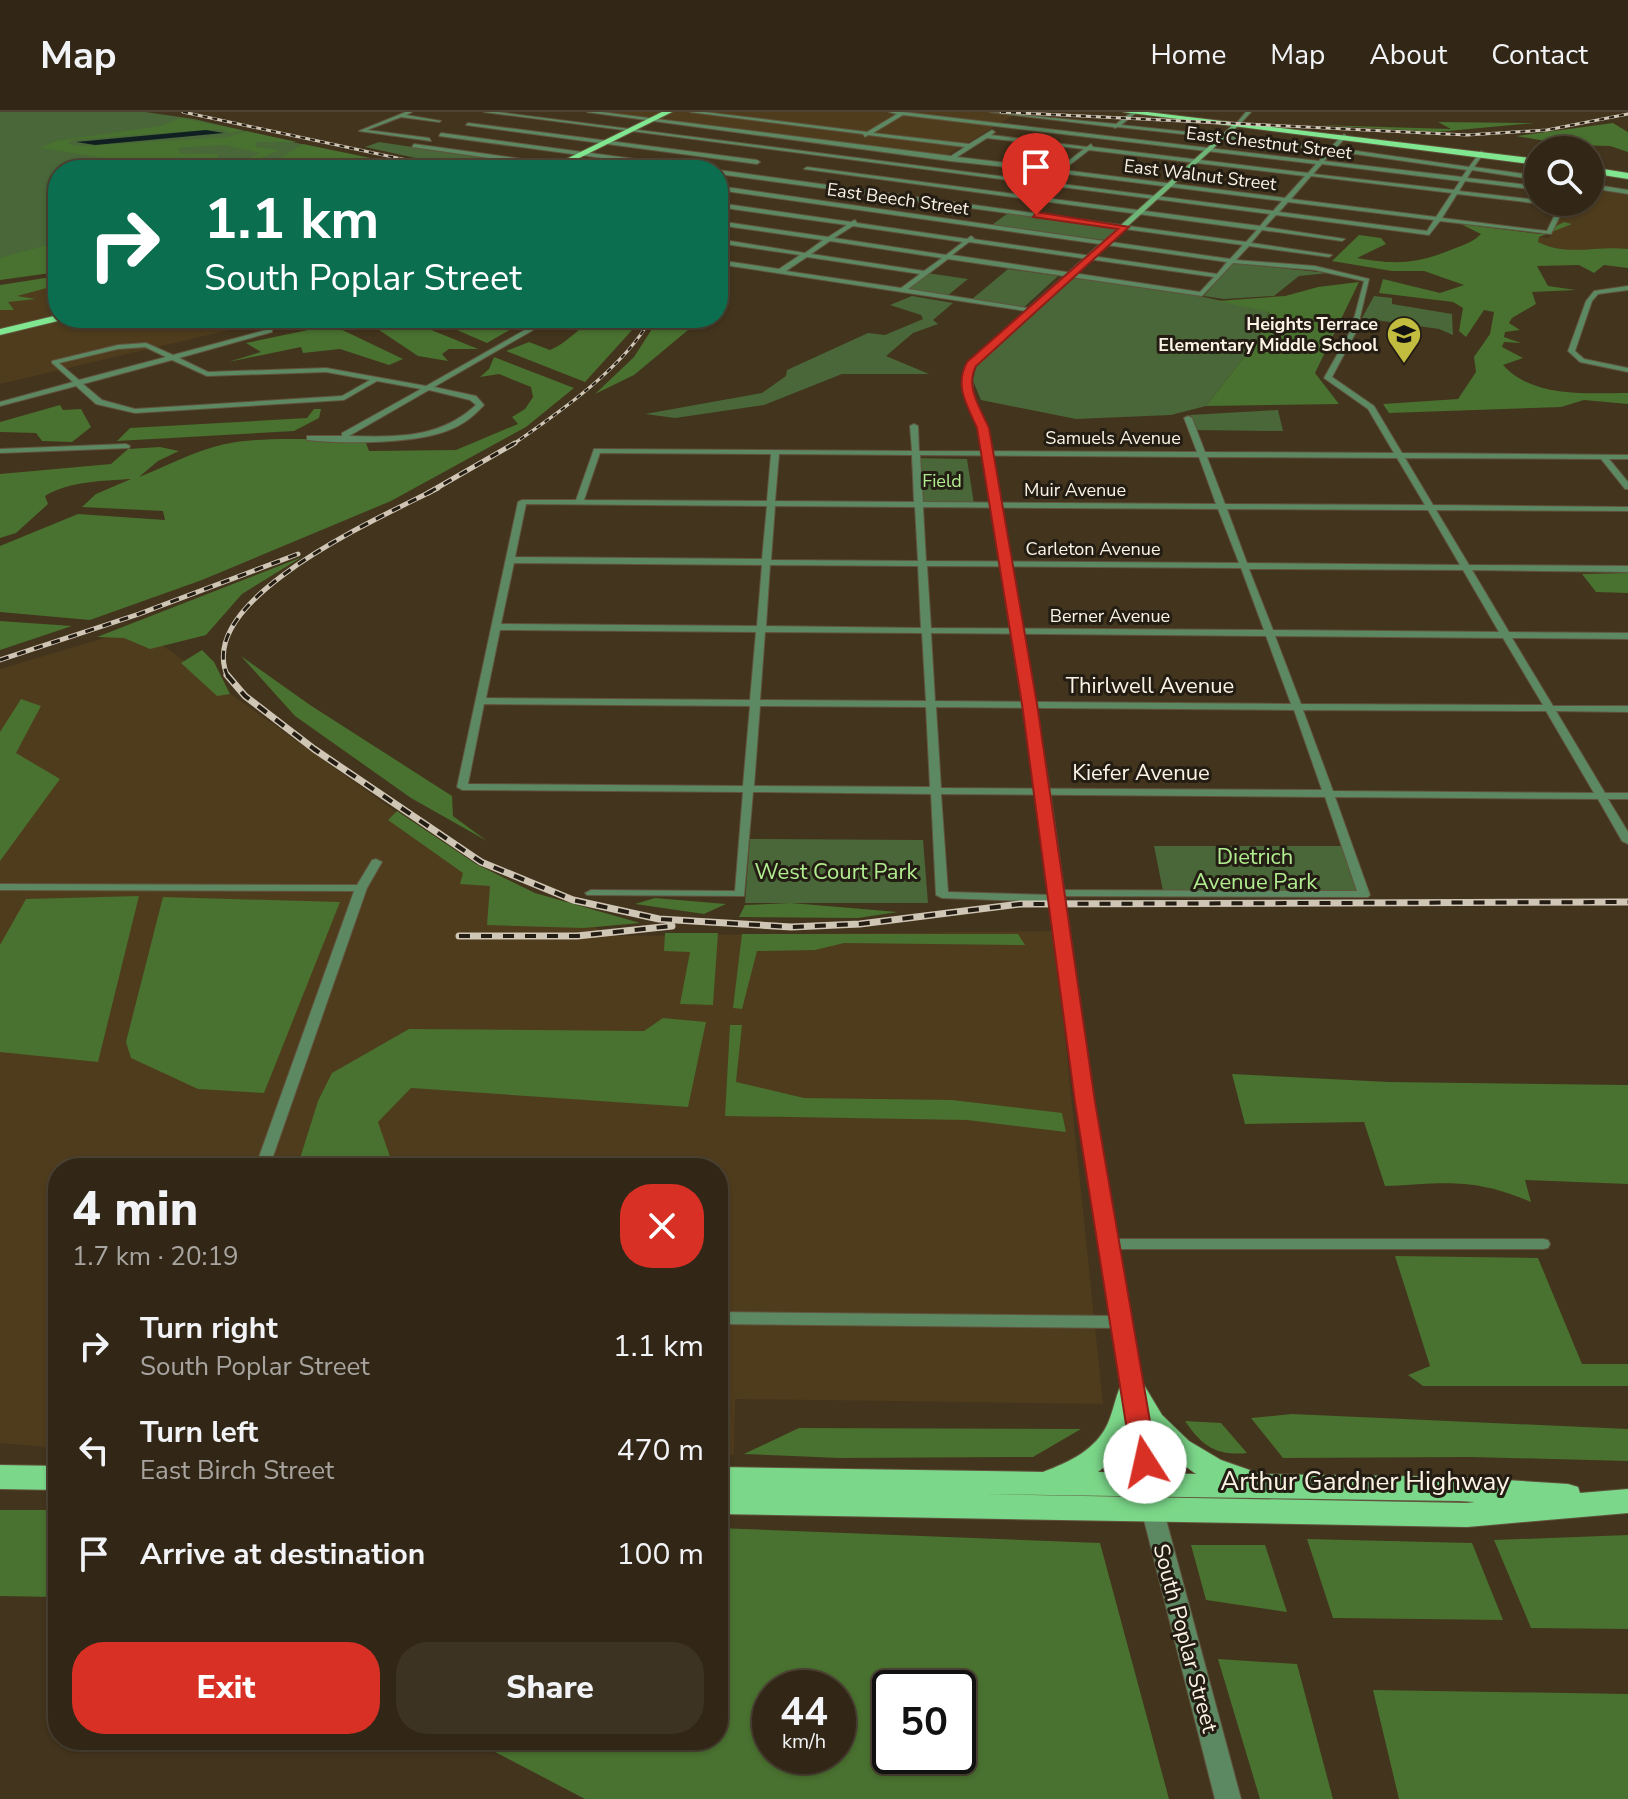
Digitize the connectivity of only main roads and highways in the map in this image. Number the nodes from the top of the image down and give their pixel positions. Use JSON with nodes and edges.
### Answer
{"nodes":[{"id":1,"x":668,"y":112,"type":"edge"},
{"id":2,"x":1127,"y":112,"type":"edge"},
{"id":3,"x":1134,"y":112,"type":"edge"},
{"id":4,"x":1237,"y":124,"type":"junction"},
{"id":5,"x":571,"y":160,"type":"edge"},
{"id":6,"x":1524,"y":160,"type":"edge"},
{"id":7,"x":1604,"y":172,"type":"edge"},
{"id":8,"x":1628,"y":176,"type":"edge"},
{"id":9,"x":48,"y":320,"type":"edge"},
{"id":10,"x":0,"y":332,"type":"edge"},
{"id":11,"x":1132,"y":1388,"type":"junction"},
{"id":12,"x":0,"y":1477,"type":"edge"},
{"id":13,"x":48,"y":1478,"type":"edge"},
{"id":14,"x":728,"y":1479,"type":"edge"},
{"id":15,"x":1015,"y":1484,"type":"junction"},
{"id":16,"x":1285,"y":1488,"type":"junction"},
{"id":17,"x":1151,"y":1500,"type":"junction"},
{"id":18,"x":1628,"y":1501,"type":"edge"},
{"id":19,"x":728,"y":1502,"type":"edge"}],
"edges":[{"from":1,"to":5,"type":"highway"},
{"from":2,"to":3,"type":"highway"},
{"from":3,"to":4,"type":"highway"},
{"from":4,"to":6,"type":"highway"},
{"from":4,"to":11,"type":"main road","name":"South Poplar Street"},
{"from":7,"to":8,"type":"highway"},
{"from":9,"to":10,"type":"highway"},
{"from":11,"to":15,"type":"main road"},
{"from":11,"to":16,"type":"main road"},
{"from":11,"to":17,"type":"main road","name":"South Poplar Street"},
{"from":12,"to":13,"type":"main road"},
{"from":14,"to":15,"type":"main road","name":"Arthur Gardner Highway"},
{"from":15,"to":17,"type":"main road","name":"Arthur Gardner Highway"},
{"from":16,"to":17,"type":"main road","name":"Arthur Gardner Highway"},
{"from":16,"to":18,"type":"main road","name":"Arthur Gardner Highway"},
{"from":17,"to":18,"type":"main road","name":"Arthur Gardner Highway"},
{"from":17,"to":19,"type":"main road","name":"Arthur Gardner Highway"}]}
